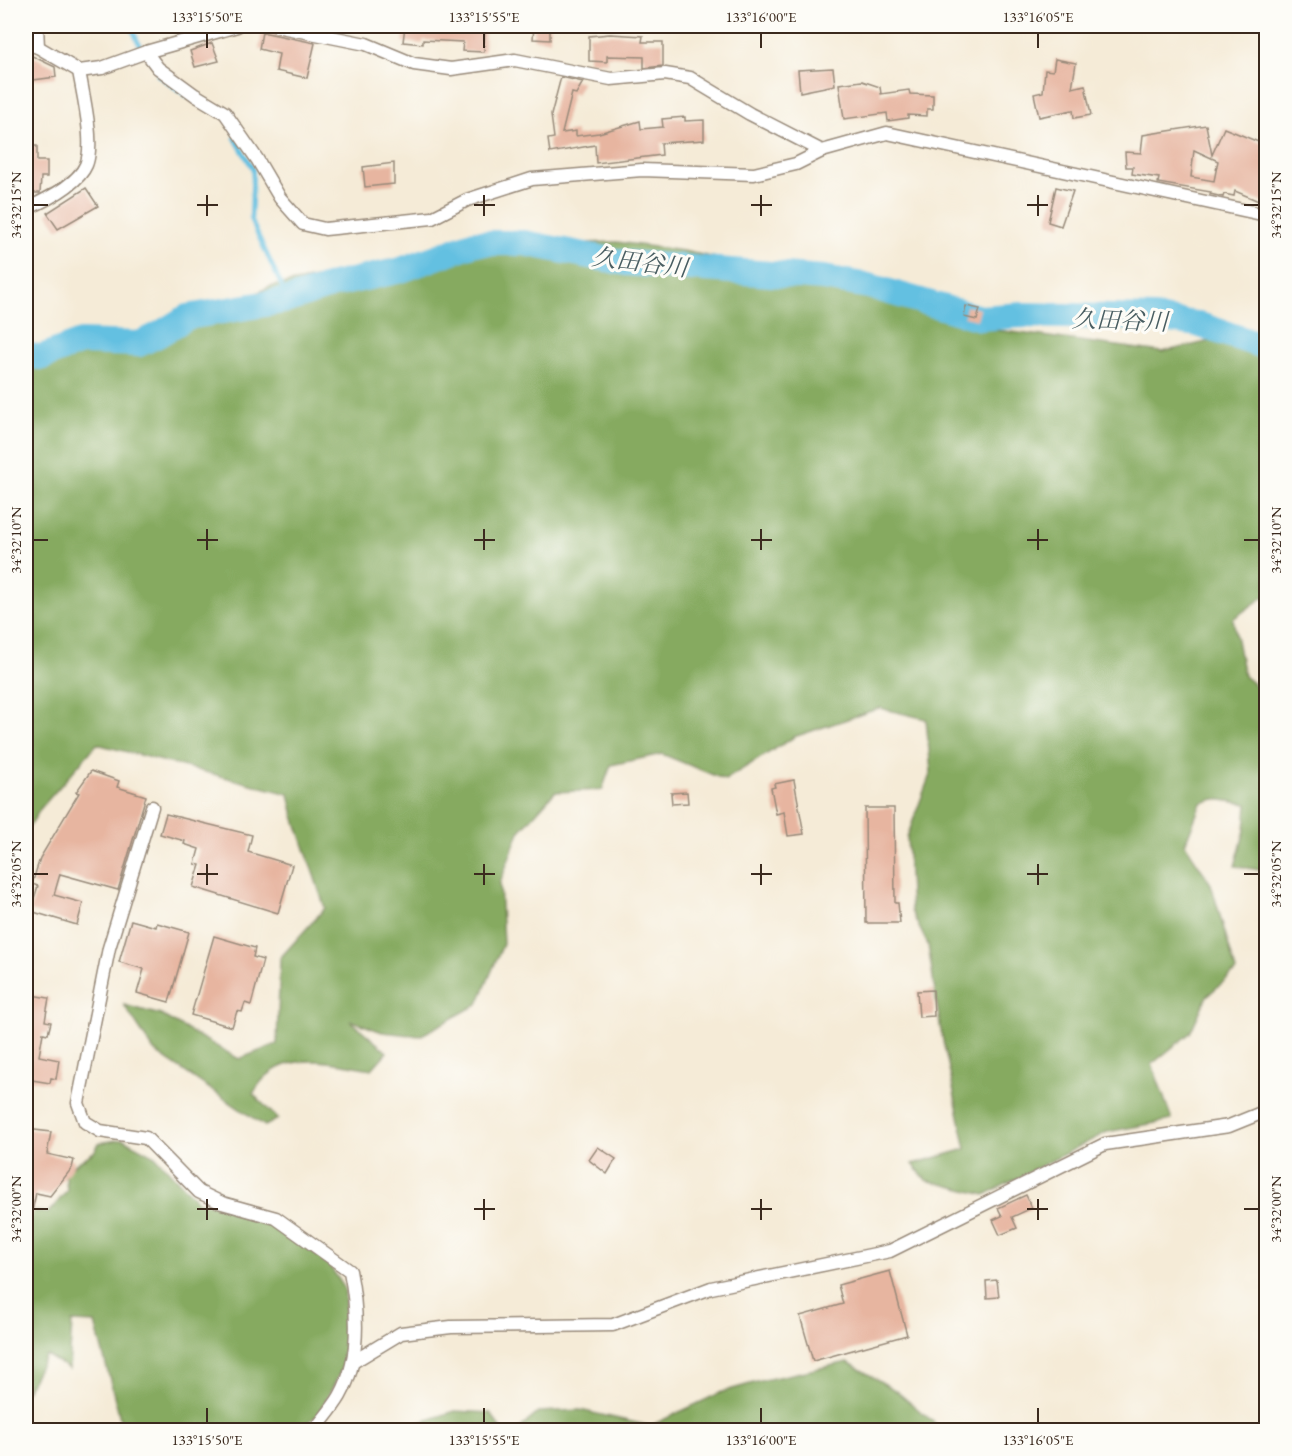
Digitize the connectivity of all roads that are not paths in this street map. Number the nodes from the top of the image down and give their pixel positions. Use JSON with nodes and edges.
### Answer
{"nodes":[{"id":1,"x":38,"y":26,"type":"edge"},
{"id":2,"x":237,"y":26,"type":"edge"},
{"id":3,"x":276,"y":26,"type":"edge"},
{"id":4,"x":26,"y":44,"type":"edge"},
{"id":5,"x":38,"y":47,"type":"junction"},
{"id":6,"x":146,"y":52,"type":"junction"},
{"id":7,"x":79,"y":71,"type":"junction"},
{"id":8,"x":822,"y":151,"type":"junction"},
{"id":9,"x":26,"y":209,"type":"edge"},
{"id":10,"x":1266,"y":215,"type":"edge"},
{"id":11,"x":152,"y":807,"type":"dead end"},
{"id":12,"x":1266,"y":1111,"type":"edge"},
{"id":13,"x":353,"y":1362,"type":"junction"},
{"id":14,"x":315,"y":1431,"type":"edge"}],
"edges":[{"from":1,"to":5,"type":"street"},
{"from":2,"to":6,"type":"street"},
{"from":3,"to":8,"type":"street"},
{"from":4,"to":5,"type":"street"},
{"from":5,"to":7,"type":"street"},
{"from":6,"to":7,"type":"street"},
{"from":6,"to":8,"type":"street"},
{"from":7,"to":9,"type":"street"},
{"from":8,"to":10,"type":"street"},
{"from":11,"to":13,"type":"street"},
{"from":12,"to":13,"type":"street"},
{"from":13,"to":14,"type":"street"}]}
